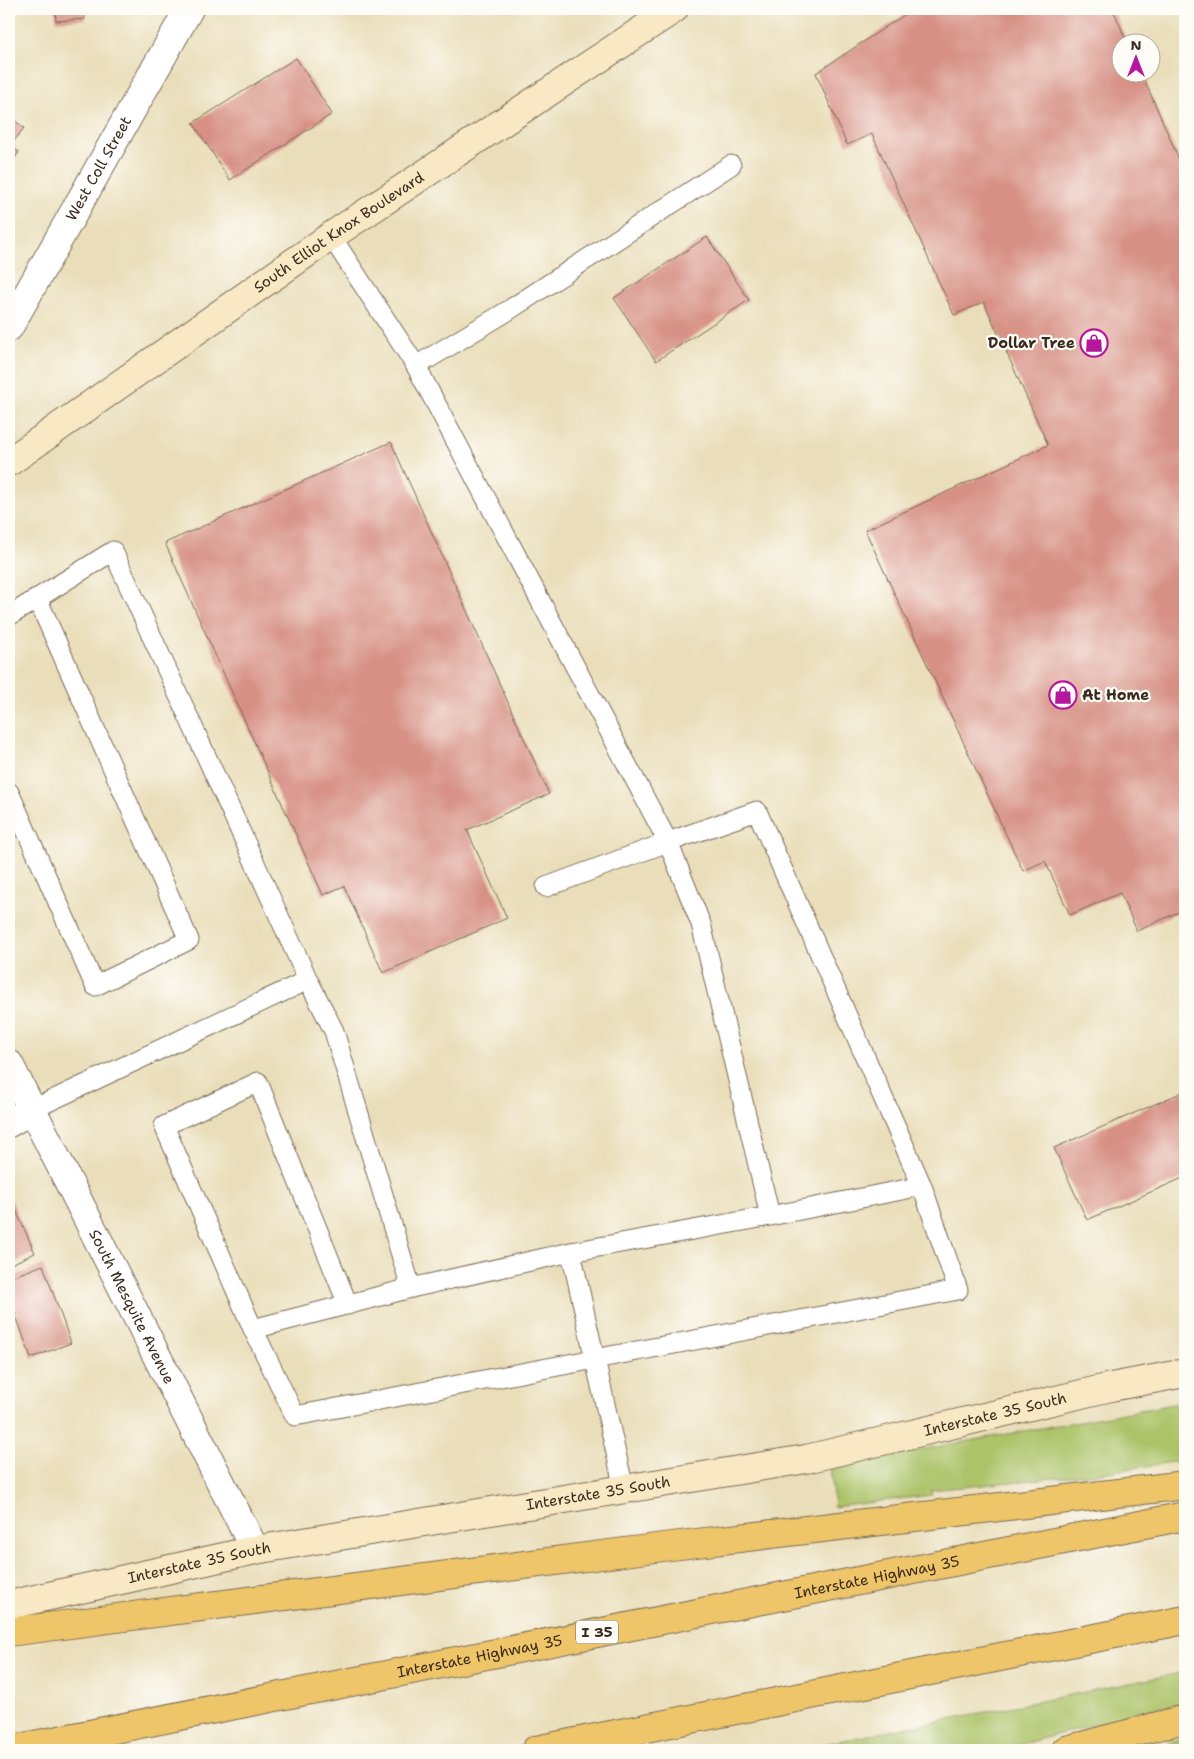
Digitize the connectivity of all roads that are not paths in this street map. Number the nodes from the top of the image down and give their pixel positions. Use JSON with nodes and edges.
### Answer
{"nodes":[{"id":1,"x":188,"y":9,"type":"edge"},
{"id":2,"x":674,"y":9,"type":"edge"},
{"id":3,"x":732,"y":165,"type":"dead end"},
{"id":4,"x":331,"y":236,"type":"junction"},
{"id":5,"x":9,"y":327,"type":"edge"},
{"id":6,"x":416,"y":366,"type":"junction"},
{"id":7,"x":9,"y":462,"type":"edge"},
{"id":8,"x":37,"y":598,"type":"junction"},
{"id":9,"x":9,"y":616,"type":"edge"},
{"id":10,"x":9,"y":792,"type":"edge"},
{"id":11,"x":668,"y":842,"type":"junction"},
{"id":12,"x":546,"y":887,"type":"dead end"},
{"id":13,"x":308,"y":980,"type":"junction"},
{"id":14,"x":9,"y":1064,"type":"edge"},
{"id":15,"x":20,"y":1117,"type":"edge"},
{"id":16,"x":922,"y":1186,"type":"junction"},
{"id":17,"x":770,"y":1216,"type":"junction"},
{"id":18,"x":571,"y":1252,"type":"junction"},
{"id":19,"x":411,"y":1288,"type":"junction"},
{"id":20,"x":348,"y":1305,"type":"junction"},
{"id":21,"x":253,"y":1329,"type":"junction"},
{"id":22,"x":594,"y":1359,"type":"junction"},
{"id":23,"x":1185,"y":1373,"type":"edge"},
{"id":24,"x":1185,"y":1485,"type":"edge"},
{"id":25,"x":624,"y":1489,"type":"junction"},
{"id":26,"x":1185,"y":1516,"type":"edge"},
{"id":27,"x":255,"y":1550,"type":"junction"},
{"id":28,"x":9,"y":1605,"type":"edge"},
{"id":29,"x":1185,"y":1620,"type":"edge"},
{"id":30,"x":9,"y":1632,"type":"edge"},
{"id":31,"x":1185,"y":1719,"type":"edge"},
{"id":32,"x":9,"y":1750,"type":"edge"},
{"id":33,"x":536,"y":1750,"type":"edge"},
{"id":34,"x":1066,"y":1750,"type":"edge"}],
"edges":[{"from":1,"to":5,"type":"street","name":"West Coll Street"},
{"from":2,"to":4,"type":"main road","name":"South Elliot Knox Boulevard"},
{"from":3,"to":6,"type":"lane"},
{"from":4,"to":6,"type":"lane"},
{"from":4,"to":7,"type":"main road","name":"South Elliot Knox Boulevard"},
{"from":6,"to":11,"type":"lane"},
{"from":8,"to":9,"type":"lane"},
{"from":8,"to":10,"type":"lane"},
{"from":8,"to":13,"type":"lane"},
{"from":11,"to":12,"type":"lane"},
{"from":11,"to":16,"type":"lane"},
{"from":11,"to":17,"type":"lane"},
{"from":13,"to":15,"type":"lane"},
{"from":13,"to":19,"type":"lane"},
{"from":14,"to":15,"type":"street","name":"South Mesquite Avenue"},
{"from":15,"to":27,"type":"street","name":"South Mesquite Avenue"},
{"from":16,"to":17,"type":"lane"},
{"from":16,"to":22,"type":"lane"},
{"from":17,"to":18,"type":"lane"},
{"from":18,"to":19,"type":"lane"},
{"from":18,"to":22,"type":"lane"},
{"from":19,"to":20,"type":"lane"},
{"from":20,"to":21,"type":"lane"},
{"from":20,"to":21,"type":"lane"},
{"from":21,"to":22,"type":"lane"},
{"from":22,"to":25,"type":"lane"},
{"from":23,"to":25,"type":"main road","name":"Interstate 35 South"},
{"from":24,"to":30,"type":"highway"},
{"from":25,"to":27,"type":"main road","name":"Interstate 35 South"},
{"from":26,"to":32,"type":"highway","name":"Interstate Highway 35","number":"I 35"},
{"from":27,"to":28,"type":"main road","name":"Interstate 35 South"},
{"from":29,"to":33,"type":"highway"},
{"from":31,"to":34,"type":"highway"}]}
